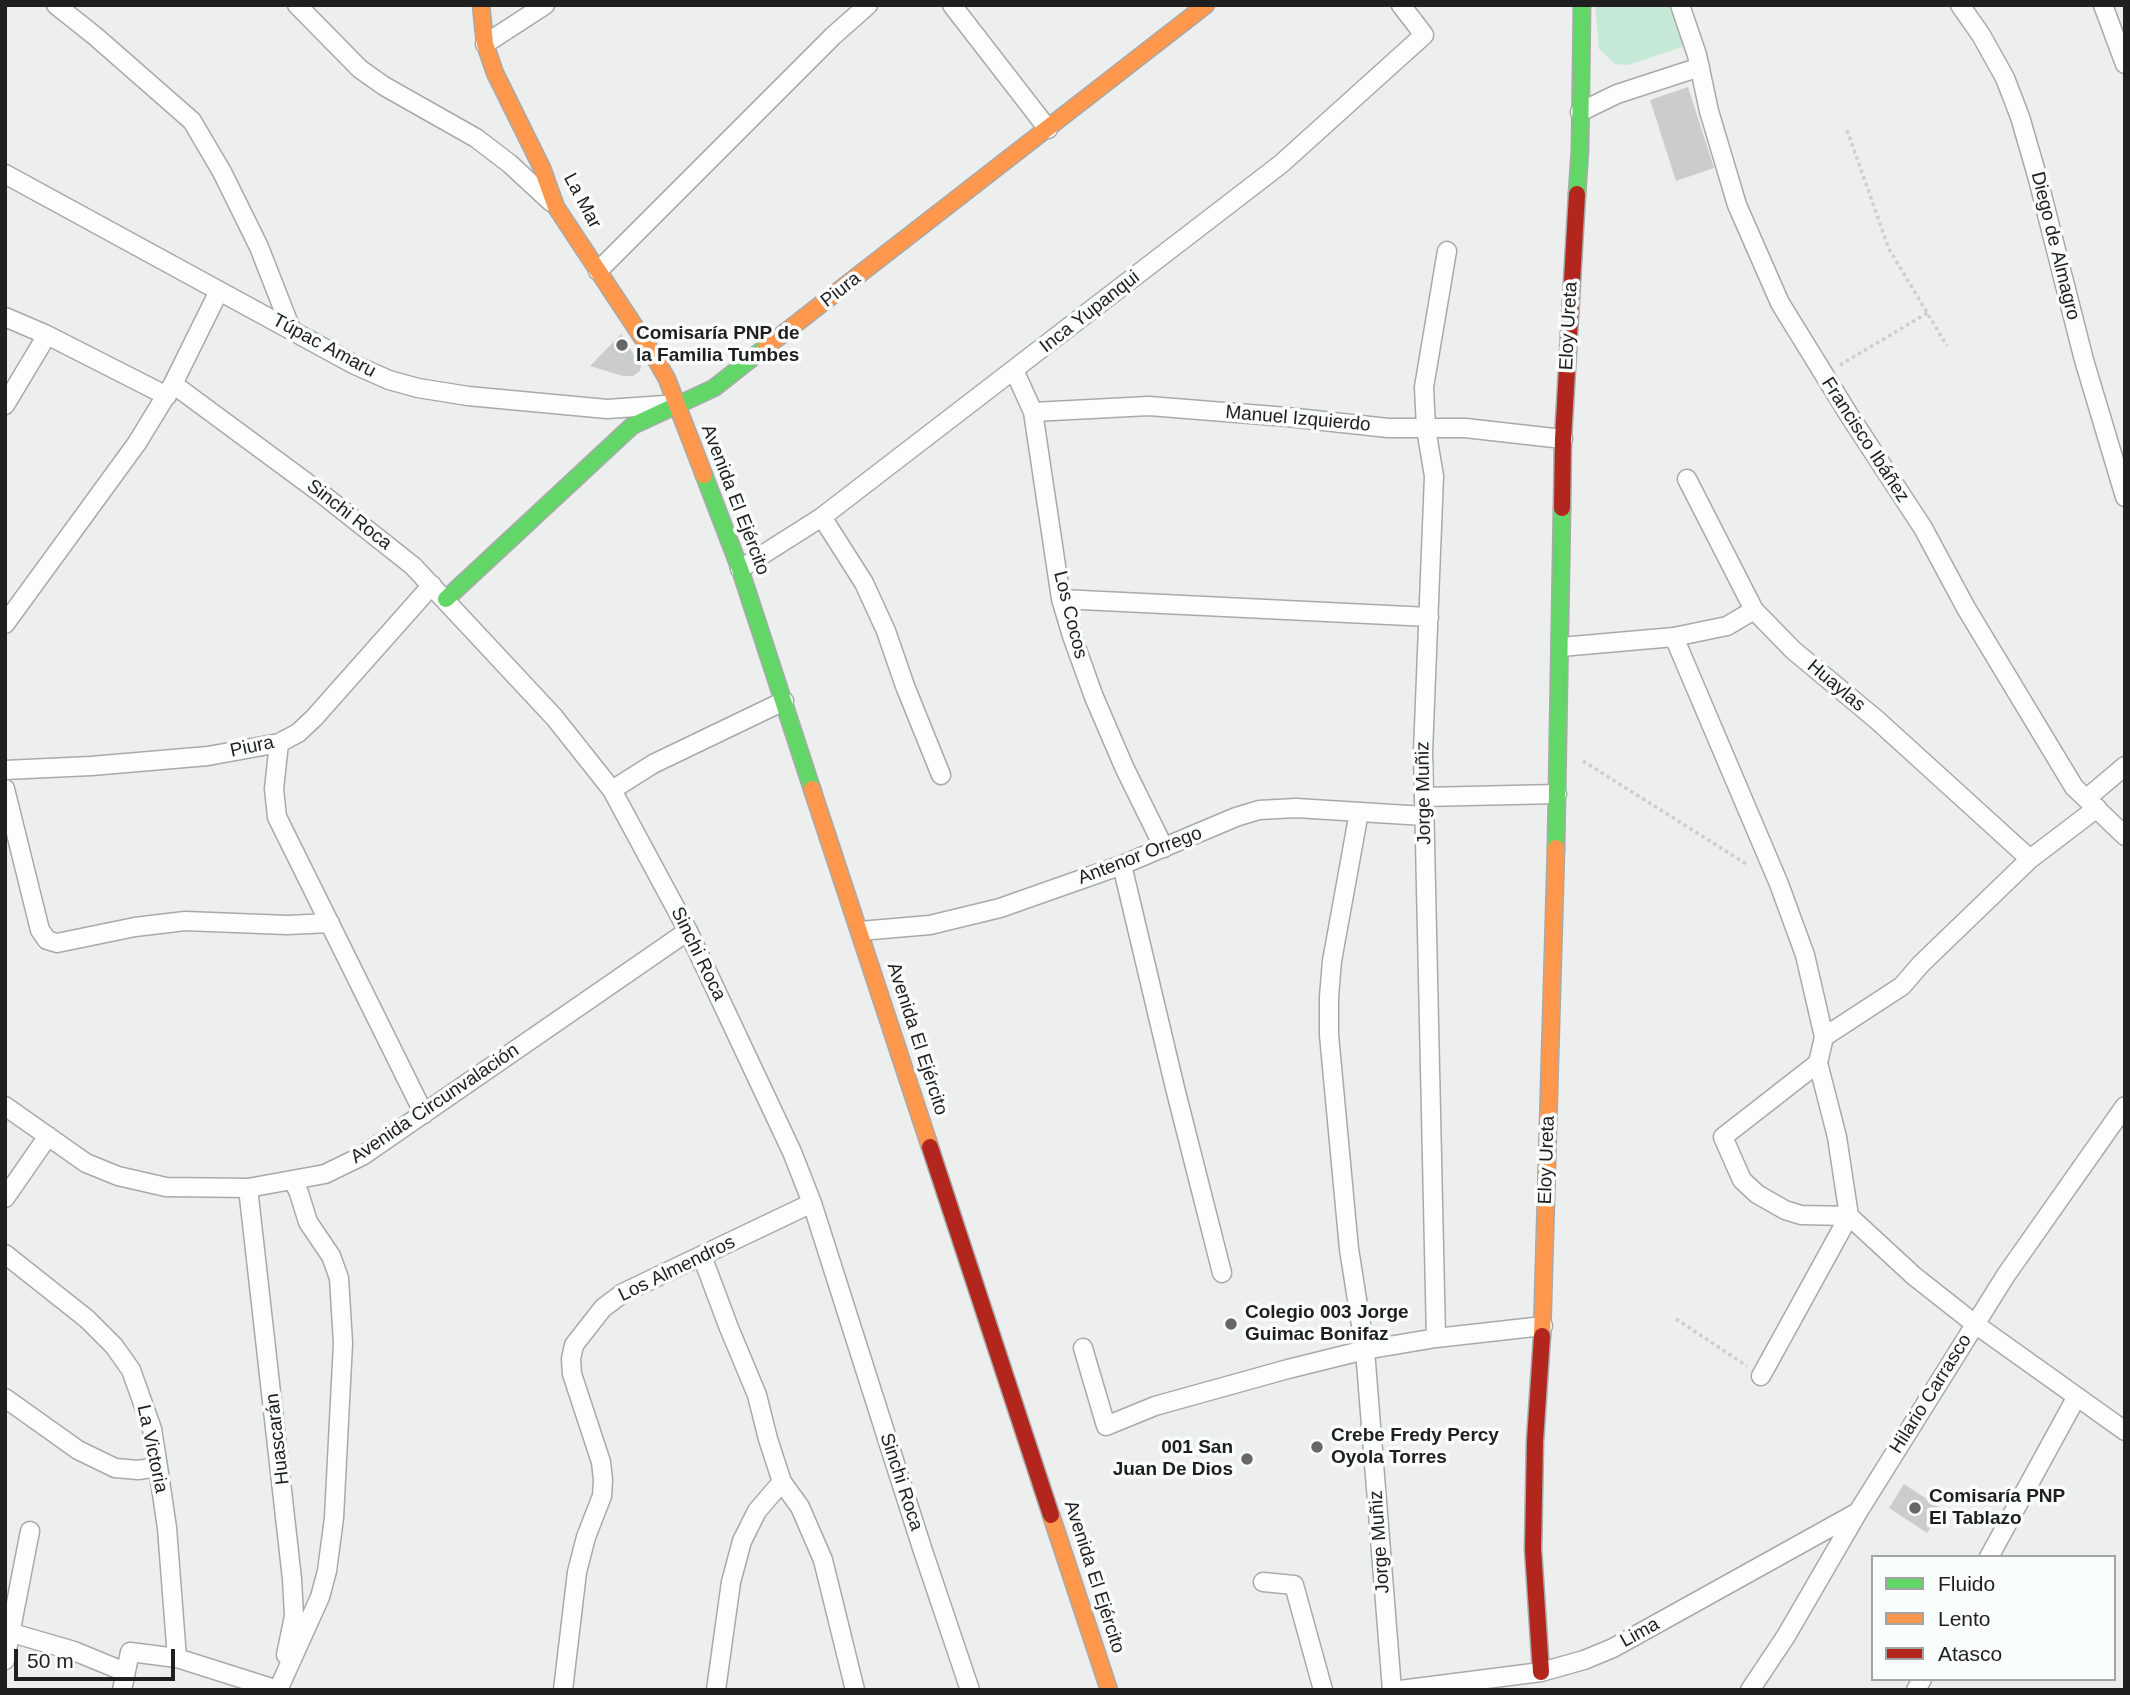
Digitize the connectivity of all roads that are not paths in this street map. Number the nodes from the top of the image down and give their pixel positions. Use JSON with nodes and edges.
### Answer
{"nodes":[{"id":1,"x":56,"y":5,"type":"edge"},
{"id":2,"x":297,"y":5,"type":"edge"},
{"id":3,"x":481,"y":5,"type":"edge"},
{"id":4,"x":545,"y":5,"type":"edge"},
{"id":5,"x":868,"y":5,"type":"edge"},
{"id":6,"x":952,"y":5,"type":"edge"},
{"id":7,"x":1206,"y":5,"type":"edge"},
{"id":8,"x":1401,"y":5,"type":"edge"},
{"id":9,"x":1582,"y":5,"type":"edge"},
{"id":10,"x":1680,"y":5,"type":"edge"},
{"id":11,"x":1960,"y":5,"type":"edge"},
{"id":12,"x":2103,"y":5,"type":"edge"},
{"id":13,"x":485,"y":44,"type":"junction"},
{"id":14,"x":2125,"y":64,"type":"edge"},
{"id":15,"x":1700,"y":67,"type":"junction"},
{"id":16,"x":1580,"y":112,"type":"junction"},
{"id":17,"x":1048,"y":129,"type":"junction"},
{"id":18,"x":5,"y":174,"type":"edge"},
{"id":19,"x":556,"y":206,"type":"junction"},
{"id":20,"x":1447,"y":251,"type":"dead end"},
{"id":21,"x":598,"y":271,"type":"junction"},
{"id":22,"x":219,"y":291,"type":"junction"},
{"id":23,"x":5,"y":317,"type":"edge"},
{"id":24,"x":291,"y":329,"type":"junction"},
{"id":25,"x":47,"y":335,"type":"junction"},
{"id":26,"x":1014,"y":370,"type":"junction"},
{"id":27,"x":170,"y":390,"type":"junction"},
{"id":28,"x":676,"y":404,"type":"junction"},
{"id":29,"x":5,"y":405,"type":"edge"},
{"id":30,"x":1033,"y":412,"type":"junction"},
{"id":31,"x":1426,"y":429,"type":"junction"},
{"id":32,"x":1563,"y":439,"type":"junction"},
{"id":33,"x":1687,"y":479,"type":"dead end"},
{"id":34,"x":2125,"y":498,"type":"edge"},
{"id":35,"x":822,"y":517,"type":"junction"},
{"id":36,"x":740,"y":569,"type":"junction"},
{"id":37,"x":432,"y":585,"type":"junction"},
{"id":38,"x":1061,"y":598,"type":"junction"},
{"id":39,"x":446,"y":599,"type":"junction"},
{"id":40,"x":1754,"y":610,"type":"junction"},
{"id":41,"x":1429,"y":617,"type":"junction"},
{"id":42,"x":5,"y":624,"type":"edge"},
{"id":43,"x":1674,"y":637,"type":"junction"},
{"id":44,"x":1561,"y":647,"type":"junction"},
{"id":45,"x":784,"y":701,"type":"junction"},
{"id":46,"x":279,"y":743,"type":"junction"},
{"id":47,"x":2125,"y":766,"type":"edge"},
{"id":48,"x":5,"y":770,"type":"edge"},
{"id":49,"x":941,"y":775,"type":"dead end"},
{"id":50,"x":5,"y":789,"type":"edge"},
{"id":51,"x":612,"y":790,"type":"junction"},
{"id":52,"x":1557,"y":793,"type":"junction"},
{"id":53,"x":1424,"y":797,"type":"junction"},
{"id":54,"x":2092,"y":803,"type":"junction"},
{"id":55,"x":1359,"y":812,"type":"junction"},
{"id":56,"x":1424,"y":816,"type":"junction"},
{"id":57,"x":2125,"y":836,"type":"edge"},
{"id":58,"x":1164,"y":848,"type":"junction"},
{"id":59,"x":2030,"y":859,"type":"junction"},
{"id":60,"x":1122,"y":865,"type":"junction"},
{"id":61,"x":330,"y":923,"type":"junction"},
{"id":62,"x":688,"y":931,"type":"junction"},
{"id":63,"x":860,"y":931,"type":"junction"},
{"id":64,"x":1824,"y":1037,"type":"junction"},
{"id":65,"x":1818,"y":1063,"type":"junction"},
{"id":66,"x":5,"y":1106,"type":"edge"},
{"id":67,"x":2125,"y":1106,"type":"edge"},
{"id":68,"x":424,"y":1114,"type":"junction"},
{"id":69,"x":48,"y":1136,"type":"junction"},
{"id":70,"x":293,"y":1180,"type":"junction"},
{"id":71,"x":248,"y":1188,"type":"junction"},
{"id":72,"x":5,"y":1198,"type":"edge"},
{"id":73,"x":812,"y":1203,"type":"junction"},
{"id":74,"x":1849,"y":1216,"type":"junction"},
{"id":75,"x":5,"y":1254,"type":"edge"},
{"id":76,"x":702,"y":1256,"type":"junction"},
{"id":77,"x":1222,"y":1273,"type":"dead end"},
{"id":78,"x":1975,"y":1324,"type":"junction"},
{"id":79,"x":1543,"y":1326,"type":"junction"},
{"id":80,"x":1436,"y":1338,"type":"junction"},
{"id":81,"x":1083,"y":1348,"type":"dead end"},
{"id":82,"x":1365,"y":1350,"type":"junction"},
{"id":83,"x":1760,"y":1376,"type":"road end"},
{"id":84,"x":5,"y":1398,"type":"edge"},
{"id":85,"x":2076,"y":1398,"type":"junction"},
{"id":86,"x":2125,"y":1431,"type":"edge"},
{"id":87,"x":158,"y":1467,"type":"junction"},
{"id":88,"x":782,"y":1482,"type":"junction"},
{"id":89,"x":1858,"y":1512,"type":"junction"},
{"id":90,"x":30,"y":1531,"type":"dead end"},
{"id":91,"x":1990,"y":1555,"type":"edge"},
{"id":92,"x":1263,"y":1582,"type":"dead end"},
{"id":93,"x":12,"y":1633,"type":"junction"},
{"id":94,"x":177,"y":1658,"type":"junction"},
{"id":95,"x":5,"y":1660,"type":"edge"},
{"id":96,"x":1541,"y":1672,"type":"junction"},
{"id":97,"x":124,"y":1681,"type":"edge"},
{"id":98,"x":278,"y":1690,"type":"edge"},
{"id":99,"x":563,"y":1690,"type":"edge"},
{"id":100,"x":716,"y":1690,"type":"edge"},
{"id":101,"x":855,"y":1690,"type":"edge"},
{"id":102,"x":971,"y":1690,"type":"edge"},
{"id":103,"x":1109,"y":1690,"type":"edge"},
{"id":104,"x":1323,"y":1690,"type":"edge"},
{"id":105,"x":1392,"y":1690,"type":"edge"},
{"id":106,"x":1400,"y":1690,"type":"edge"},
{"id":107,"x":1750,"y":1690,"type":"edge"}],
"edges":[{"from":1,"to":24,"type":"street"},
{"from":2,"to":19,"type":"street"},
{"from":3,"to":13,"type":"street","name":"La Mar"},
{"from":4,"to":13,"type":"street"},
{"from":5,"to":21,"type":"street"},
{"from":6,"to":17,"type":"street"},
{"from":7,"to":17,"type":"street","name":"Piura"},
{"from":8,"to":26,"type":"street","name":"Inca Yupanqui"},
{"from":9,"to":16,"type":"street","name":"Eloy Ureta"},
{"from":10,"to":15,"type":"street","name":"Francisco Ibáñez"},
{"from":11,"to":34,"type":"street","name":"Diego de Almagro"},
{"from":12,"to":14,"type":"street"},
{"from":13,"to":19,"type":"street","name":"La Mar"},
{"from":15,"to":16,"type":"street"},
{"from":15,"to":54,"type":"street","name":"Francisco Ibáñez"},
{"from":16,"to":32,"type":"street","name":"Eloy Ureta"},
{"from":17,"to":28,"type":"street","name":"Piura"},
{"from":18,"to":22,"type":"street","name":"Túpac Amaru"},
{"from":19,"to":21,"type":"street","name":"La Mar"},
{"from":20,"to":31,"type":"street","name":"Jorge Muñiz"},
{"from":21,"to":28,"type":"street","name":"La Mar"},
{"from":22,"to":24,"type":"street","name":"Túpac Amaru"},
{"from":22,"to":27,"type":"street"},
{"from":23,"to":25,"type":"street","name":"Sinchi Roca"},
{"from":24,"to":28,"type":"street","name":"Túpac Amaru"},
{"from":25,"to":27,"type":"street","name":"Sinchi Roca"},
{"from":25,"to":29,"type":"street"},
{"from":26,"to":30,"type":"street","name":"Los Cocos"},
{"from":26,"to":35,"type":"street","name":"Inca Yupanqui"},
{"from":27,"to":37,"type":"street","name":"Sinchi Roca"},
{"from":27,"to":42,"type":"street"},
{"from":28,"to":36,"type":"street","name":"Avenida El Ejército"},
{"from":28,"to":39,"type":"street","name":"Piura"},
{"from":30,"to":31,"type":"street","name":"Manuel Izquierdo"},
{"from":30,"to":38,"type":"street","name":"Los Cocos"},
{"from":31,"to":32,"type":"street","name":"Manuel Izquierdo"},
{"from":31,"to":41,"type":"street","name":"Jorge Muñiz"},
{"from":32,"to":44,"type":"street","name":"Eloy Ureta"},
{"from":33,"to":40,"type":"street","name":"Huaylas"},
{"from":35,"to":36,"type":"street","name":"Inca Yupanqui"},
{"from":35,"to":49,"type":"street"},
{"from":36,"to":45,"type":"street","name":"Avenida El Ejército"},
{"from":37,"to":39,"type":"street","name":"Sinchi Roca"},
{"from":37,"to":46,"type":"street","name":"Piura"},
{"from":38,"to":41,"type":"street"},
{"from":38,"to":58,"type":"street","name":"Los Cocos"},
{"from":39,"to":51,"type":"street","name":"Sinchi Roca"},
{"from":40,"to":43,"type":"street"},
{"from":40,"to":59,"type":"street","name":"Huaylas"},
{"from":41,"to":53,"type":"street","name":"Jorge Muñiz"},
{"from":43,"to":44,"type":"street"},
{"from":43,"to":64,"type":"street"},
{"from":44,"to":52,"type":"street","name":"Eloy Ureta"},
{"from":45,"to":51,"type":"street"},
{"from":45,"to":63,"type":"street","name":"Avenida El Ejército"},
{"from":46,"to":48,"type":"street","name":"Piura"},
{"from":46,"to":61,"type":"street"},
{"from":47,"to":54,"type":"street"},
{"from":50,"to":61,"type":"street"},
{"from":51,"to":62,"type":"street","name":"Sinchi Roca"},
{"from":52,"to":53,"type":"street"},
{"from":52,"to":79,"type":"street","name":"Eloy Ureta"},
{"from":53,"to":56,"type":"street","name":"Jorge Muñiz"},
{"from":54,"to":57,"type":"street","name":"Francisco Ibáñez"},
{"from":54,"to":59,"type":"street"},
{"from":55,"to":56,"type":"street","name":"Antenor Orrego"},
{"from":55,"to":58,"type":"street","name":"Antenor Orrego"},
{"from":55,"to":82,"type":"street","name":"Jorge Muñiz"},
{"from":56,"to":80,"type":"street","name":"Jorge Muñiz"},
{"from":58,"to":60,"type":"street","name":"Antenor Orrego"},
{"from":59,"to":64,"type":"street"},
{"from":60,"to":63,"type":"street","name":"Antenor Orrego"},
{"from":60,"to":77,"type":"street"},
{"from":61,"to":68,"type":"street"},
{"from":62,"to":68,"type":"street","name":"Avenida Circunvalación"},
{"from":62,"to":73,"type":"street","name":"Sinchi Roca"},
{"from":63,"to":103,"type":"street","name":"Avenida El Ejército"},
{"from":64,"to":65,"type":"street"},
{"from":65,"to":74,"type":"street"},
{"from":65,"to":74,"type":"street"},
{"from":66,"to":69,"type":"street","name":"Avenida Circunvalación"},
{"from":67,"to":78,"type":"street","name":"Hilario Carrasco"},
{"from":68,"to":70,"type":"street","name":"Avenida Circunvalación"},
{"from":69,"to":71,"type":"street","name":"Avenida Circunvalación"},
{"from":69,"to":72,"type":"street"},
{"from":70,"to":71,"type":"street","name":"Avenida Circunvalación"},
{"from":70,"to":98,"type":"street"},
{"from":71,"to":98,"type":"street","name":"Huascarán"},
{"from":73,"to":76,"type":"street","name":"Los Almendros"},
{"from":73,"to":102,"type":"street","name":"Sinchi Roca"},
{"from":74,"to":78,"type":"street"},
{"from":74,"to":83,"type":"street"},
{"from":75,"to":87,"type":"street","name":"La Victoria"},
{"from":76,"to":88,"type":"street"},
{"from":76,"to":99,"type":"street","name":"Los Almendros"},
{"from":78,"to":85,"type":"street"},
{"from":78,"to":89,"type":"street","name":"Hilario Carrasco"},
{"from":79,"to":80,"type":"street"},
{"from":79,"to":96,"type":"street","name":"Eloy Ureta"},
{"from":80,"to":82,"type":"street"},
{"from":81,"to":82,"type":"street"},
{"from":82,"to":105,"type":"street","name":"Jorge Muñiz"},
{"from":84,"to":87,"type":"street"},
{"from":85,"to":86,"type":"street"},
{"from":85,"to":91,"type":"street"},
{"from":87,"to":94,"type":"street","name":"La Victoria"},
{"from":88,"to":100,"type":"street"},
{"from":88,"to":101,"type":"street"},
{"from":89,"to":96,"type":"street","name":"Lima"},
{"from":89,"to":107,"type":"street","name":"Hilario Carrasco"},
{"from":90,"to":93,"type":"street"},
{"from":92,"to":104,"type":"street"},
{"from":93,"to":95,"type":"street"},
{"from":93,"to":97,"type":"street"},
{"from":94,"to":97,"type":"street"},
{"from":94,"to":98,"type":"street"},
{"from":96,"to":106,"type":"street","name":"Lima"}]}
